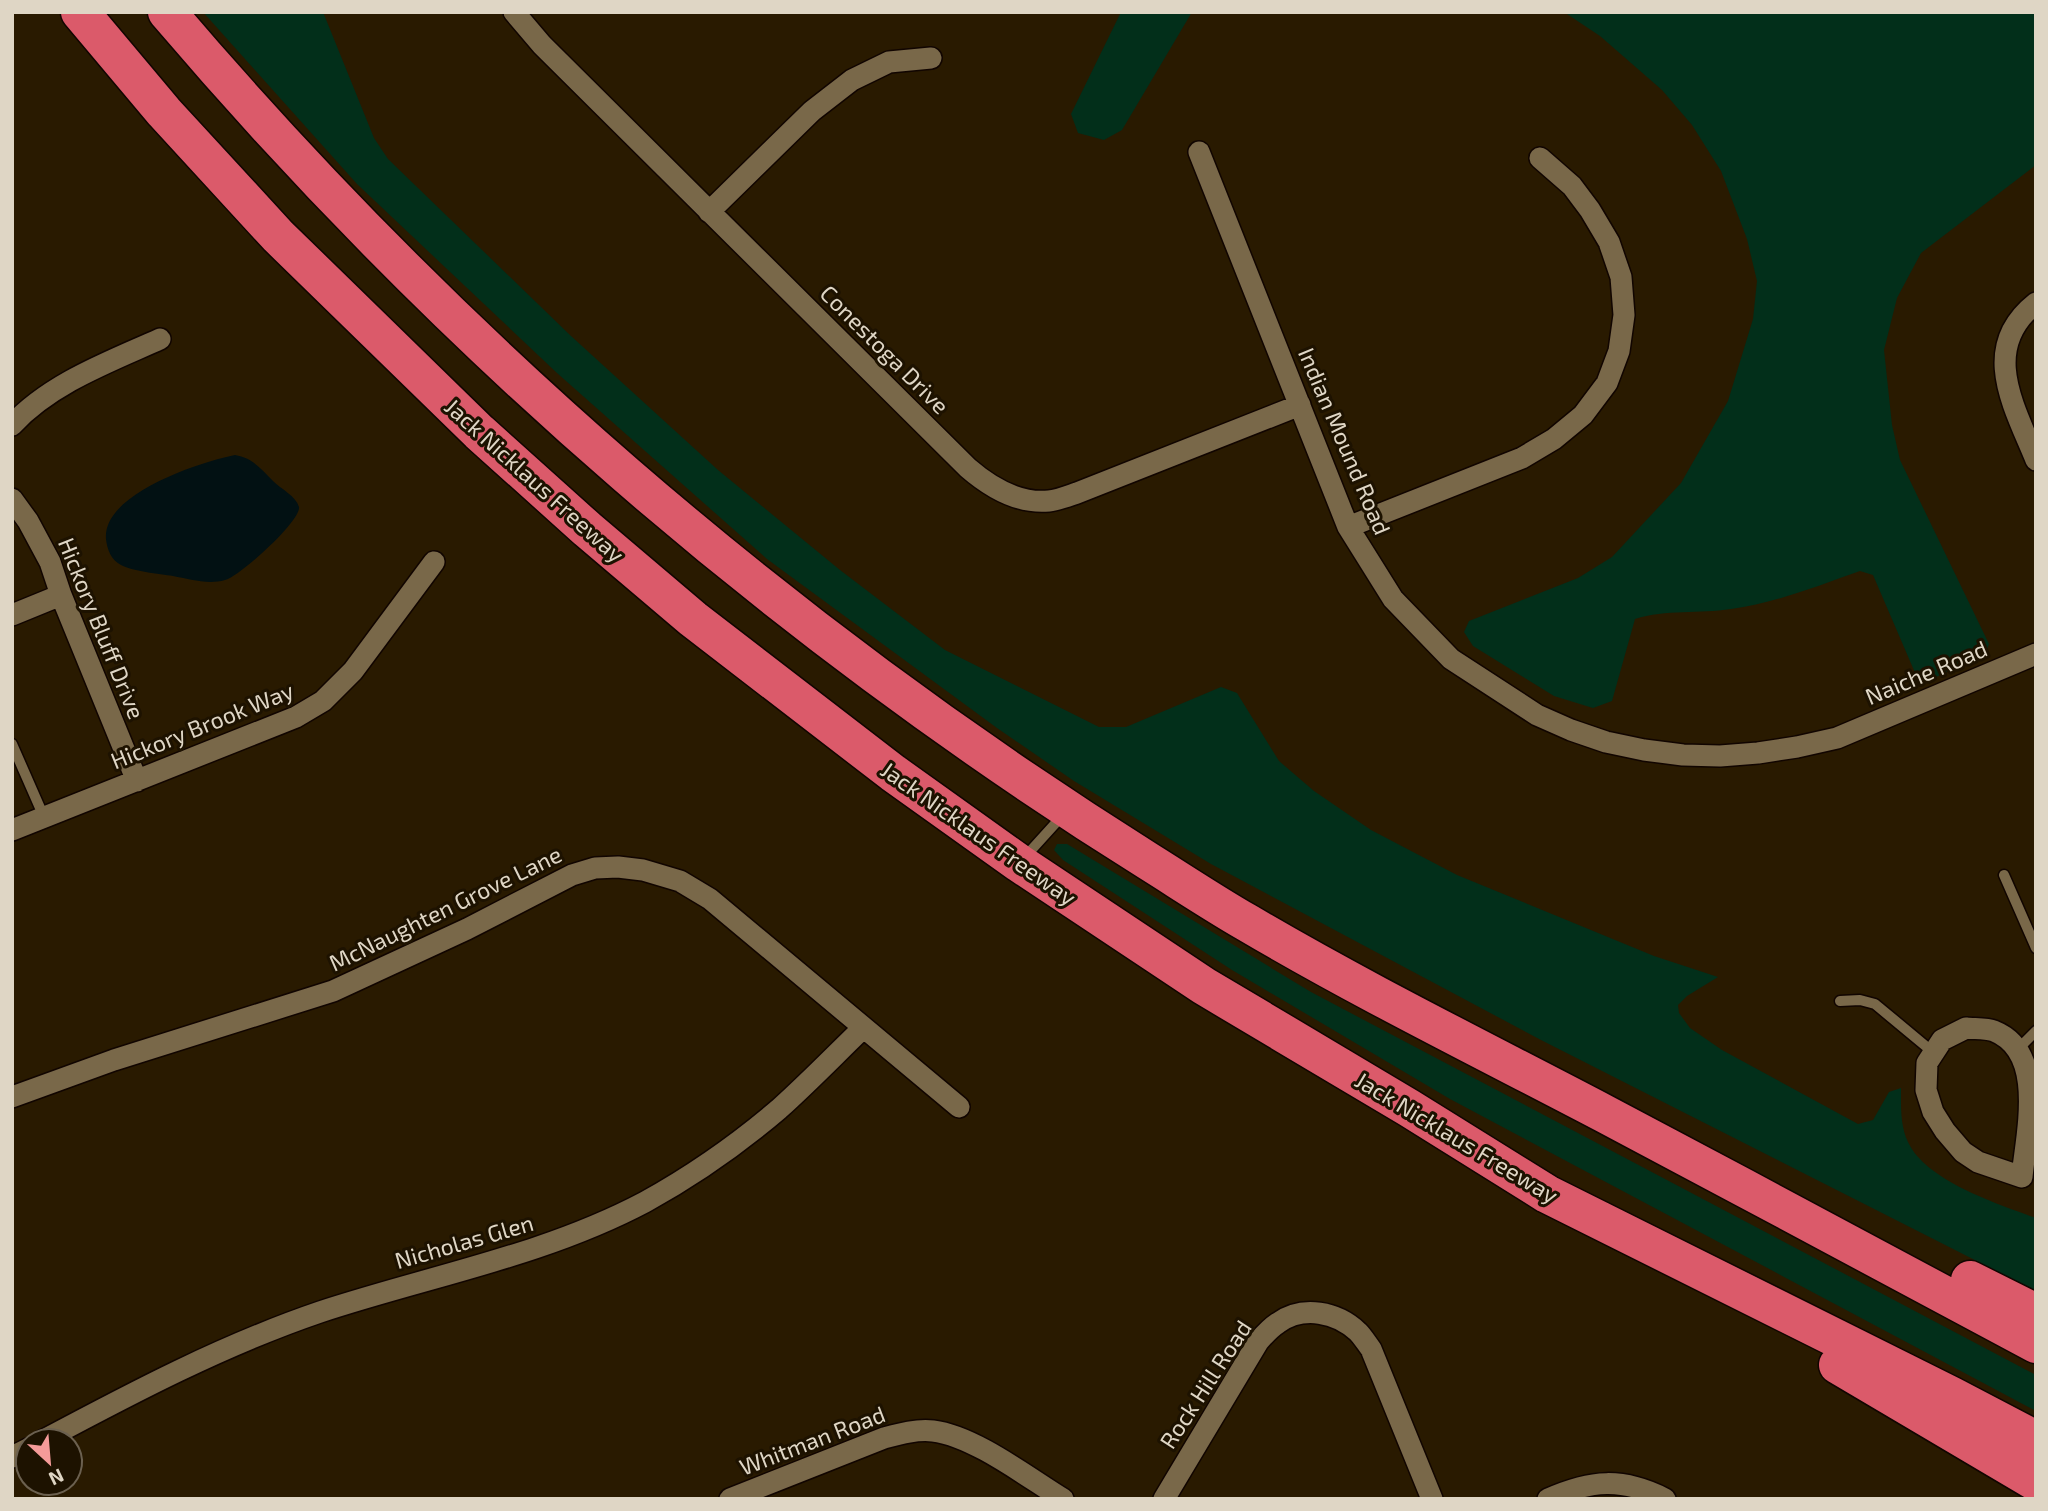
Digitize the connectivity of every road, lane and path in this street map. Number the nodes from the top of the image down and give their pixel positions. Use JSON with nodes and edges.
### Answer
{"nodes":[{"id":1,"x":80,"y":12,"type":"edge"},
{"id":2,"x":167,"y":12,"type":"edge"},
{"id":3,"x":514,"y":12,"type":"edge"},
{"id":4,"x":931,"y":58,"type":"dead end"},
{"id":5,"x":1199,"y":152,"type":"dead end"},
{"id":6,"x":1540,"y":158,"type":"dead end"},
{"id":7,"x":709,"y":212,"type":"junction"},
{"id":8,"x":2036,"y":303,"type":"edge"},
{"id":9,"x":160,"y":339,"type":"dead end"},
{"id":10,"x":1300,"y":405,"type":"junction"},
{"id":11,"x":12,"y":425,"type":"edge"},
{"id":12,"x":2036,"y":460,"type":"edge"},
{"id":13,"x":12,"y":499,"type":"edge"},
{"id":14,"x":1348,"y":527,"type":"junction"},
{"id":15,"x":435,"y":562,"type":"dead end"},
{"id":16,"x":61,"y":595,"type":"junction"},
{"id":17,"x":12,"y":615,"type":"edge"},
{"id":18,"x":2036,"y":654,"type":"edge"},
{"id":19,"x":1837,"y":738,"type":"joint"},
{"id":20,"x":12,"y":744,"type":"edge"},
{"id":21,"x":137,"y":781,"type":"junction"},
{"id":22,"x":1067,"y":810,"type":"junction"},
{"id":23,"x":44,"y":817,"type":"junction"},
{"id":24,"x":12,"y":830,"type":"edge"},
{"id":25,"x":1019,"y":863,"type":"junction"},
{"id":26,"x":2004,"y":874,"type":"dead end"},
{"id":27,"x":2036,"y":948,"type":"edge"},
{"id":28,"x":1840,"y":1001,"type":"dead end"},
{"id":29,"x":863,"y":1028,"type":"junction"},
{"id":30,"x":2036,"y":1031,"type":"edge"},
{"id":31,"x":2017,"y":1050,"type":"junction"},
{"id":32,"x":1934,"y":1053,"type":"junction"},
{"id":33,"x":12,"y":1097,"type":"edge"},
{"id":34,"x":959,"y":1107,"type":"dead end"},
{"id":35,"x":1720,"y":1175,"type":"junction"},
{"id":36,"x":2029,"y":1177,"type":"edge"},
{"id":37,"x":1547,"y":1194,"type":"junction"},
{"id":38,"x":2036,"y":1313,"type":"edge"},
{"id":39,"x":2036,"y":1344,"type":"edge"},
{"id":40,"x":68,"y":1427,"type":"edge"},
{"id":41,"x":2036,"y":1440,"type":"edge"},
{"id":42,"x":2036,"y":1482,"type":"edge"},
{"id":43,"x":730,"y":1499,"type":"edge"},
{"id":44,"x":1063,"y":1499,"type":"edge"},
{"id":45,"x":1164,"y":1499,"type":"edge"},
{"id":46,"x":1432,"y":1499,"type":"edge"},
{"id":47,"x":1548,"y":1499,"type":"edge"},
{"id":48,"x":1665,"y":1499,"type":"edge"}],
"edges":[{"from":1,"to":25,"type":"highway","name":"Jack Nicklaus Freeway"},
{"from":2,"to":22,"type":"highway"},
{"from":3,"to":7,"type":"street","name":"Conestoga Drive"},
{"from":4,"to":7,"type":"street"},
{"from":5,"to":10,"type":"street","name":"Indian Mound Road"},
{"from":6,"to":14,"type":"street"},
{"from":7,"to":10,"type":"street","name":"Conestoga Drive"},
{"from":8,"to":12,"type":"street"},
{"from":9,"to":11,"type":"street"},
{"from":10,"to":14,"type":"street","name":"Indian Mound Road"},
{"from":13,"to":16,"type":"street","name":"Hickory Bluff Drive"},
{"from":14,"to":19,"type":"street","name":"Indian Mound Road"},
{"from":15,"to":21,"type":"street","name":"Hickory Brook Way"},
{"from":16,"to":17,"type":"street"},
{"from":16,"to":21,"type":"street","name":"Hickory Bluff Drive"},
{"from":18,"to":19,"type":"street","name":"Naiche Road"},
{"from":20,"to":23,"type":"lane"},
{"from":21,"to":23,"type":"street","name":"Hickory Brook Way"},
{"from":22,"to":25,"type":"lane"},
{"from":22,"to":35,"type":"highway"},
{"from":23,"to":24,"type":"street","name":"Hickory Brook Way"},
{"from":25,"to":37,"type":"highway","name":"Jack Nicklaus Freeway"},
{"from":26,"to":27,"type":"lane"},
{"from":28,"to":32,"type":"lane"},
{"from":29,"to":33,"type":"street","name":"McNaughten Grove Lane"},
{"from":29,"to":34,"type":"street","name":"McNaughten Grove Lane"},
{"from":29,"to":40,"type":"street","name":"Nicholas Glen"},
{"from":30,"to":31,"type":"lane"},
{"from":31,"to":32,"type":"street"},
{"from":31,"to":36,"type":"street"},
{"from":32,"to":36,"type":"street"},
{"from":35,"to":38,"type":"highway"},
{"from":35,"to":39,"type":"highway"},
{"from":37,"to":41,"type":"highway","name":"Jack Nicklaus Freeway"},
{"from":37,"to":42,"type":"highway"},
{"from":43,"to":44,"type":"street","name":"Whitman Road"},
{"from":45,"to":46,"type":"street","name":"Rock Hill Road"},
{"from":47,"to":48,"type":"street"}]}
